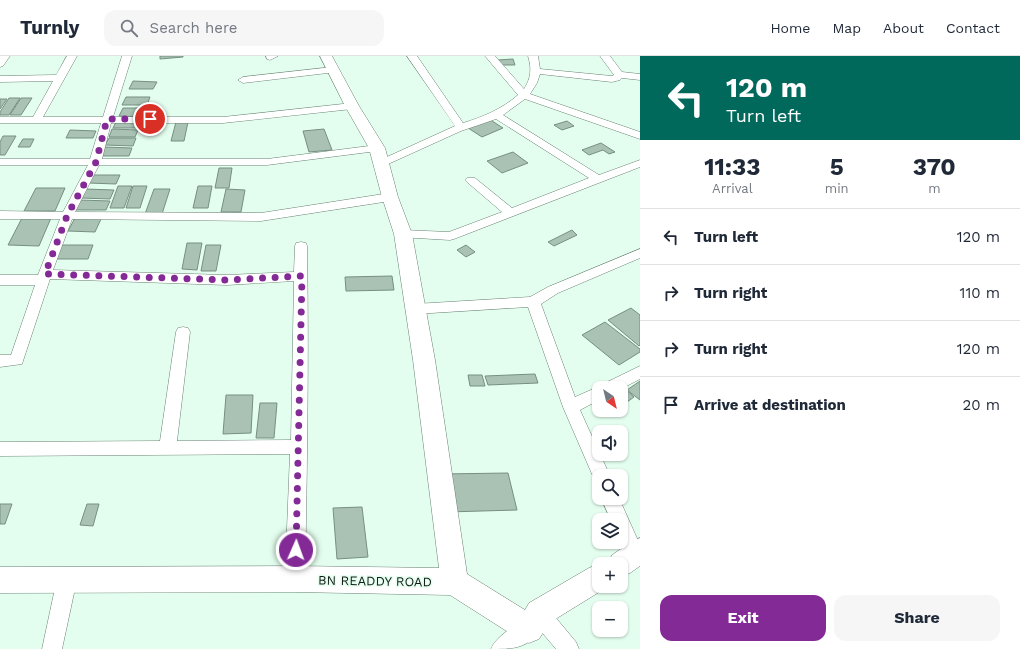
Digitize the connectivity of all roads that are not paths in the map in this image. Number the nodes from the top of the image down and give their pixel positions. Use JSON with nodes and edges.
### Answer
{"nodes":[{"id":1,"x":5,"y":56,"type":"edge"},
{"id":2,"x":72,"y":56,"type":"edge"},
{"id":3,"x":127,"y":56,"type":"edge"},
{"id":4,"x":412,"y":56,"type":"edge"},
{"id":5,"x":490,"y":56,"type":"edge"},
{"id":6,"x":533,"y":56,"type":"edge"},
{"id":7,"x":605,"y":56,"type":"edge"},
{"id":8,"x":329,"y":63,"type":"edge"},
{"id":9,"x":0,"y":64,"type":"edge"},
{"id":10,"x":535,"y":71,"type":"junction"},
{"id":11,"x":619,"y":75,"type":"junction"},
{"id":12,"x":640,"y":77,"type":"edge"},
{"id":13,"x":59,"y":78,"type":"junction"},
{"id":14,"x":0,"y":79,"type":"edge"},
{"id":15,"x":243,"y":80,"type":"dead end"},
{"id":16,"x":524,"y":95,"type":"junction"},
{"id":17,"x":352,"y":106,"type":"junction"},
{"id":18,"x":497,"y":115,"type":"junction"},
{"id":19,"x":107,"y":119,"type":"junction"},
{"id":20,"x":0,"y":120,"type":"edge"},
{"id":21,"x":36,"y":120,"type":"junction"},
{"id":22,"x":461,"y":128,"type":"junction"},
{"id":23,"x":640,"y":136,"type":"edge"},
{"id":24,"x":380,"y":155,"type":"junction"},
{"id":25,"x":0,"y":162,"type":"edge"},
{"id":26,"x":96,"y":162,"type":"junction"},
{"id":27,"x":640,"y":163,"type":"edge"},
{"id":28,"x":598,"y":179,"type":"junction"},
{"id":29,"x":471,"y":180,"type":"dead end"},
{"id":30,"x":390,"y":197,"type":"junction"},
{"id":31,"x":511,"y":213,"type":"junction"},
{"id":32,"x":0,"y":215,"type":"edge"},
{"id":33,"x":67,"y":216,"type":"junction"},
{"id":34,"x":403,"y":234,"type":"junction"},
{"id":35,"x":301,"y":246,"type":"dead end"},
{"id":36,"x":640,"y":252,"type":"edge"},
{"id":37,"x":302,"y":276,"type":"junction"},
{"id":38,"x":43,"y":277,"type":"junction"},
{"id":39,"x":0,"y":280,"type":"edge"},
{"id":40,"x":533,"y":302,"type":"junction"},
{"id":41,"x":415,"y":309,"type":"junction"},
{"id":42,"x":183,"y":332,"type":"dead end"},
{"id":43,"x":0,"y":361,"type":"edge"},
{"id":44,"x":640,"y":372,"type":"edge"},
{"id":45,"x":622,"y":381,"type":"edge"},
{"id":46,"x":592,"y":396,"type":"edge"},
{"id":47,"x":571,"y":407,"type":"junction"},
{"id":48,"x":168,"y":447,"type":"junction"},
{"id":49,"x":299,"y":447,"type":"junction"},
{"id":50,"x":0,"y":449,"type":"edge"},
{"id":51,"x":598,"y":469,"type":"edge"},
{"id":52,"x":628,"y":545,"type":"edge"},
{"id":53,"x":632,"y":557,"type":"edge"},
{"id":54,"x":67,"y":579,"type":"junction"},
{"id":55,"x":295,"y":579,"type":"junction"},
{"id":56,"x":0,"y":580,"type":"edge"},
{"id":57,"x":454,"y":582,"type":"junction"},
{"id":58,"x":592,"y":582,"type":"edge"},
{"id":59,"x":534,"y":621,"type":"junction"},
{"id":60,"x":52,"y":649,"type":"edge"},
{"id":61,"x":501,"y":649,"type":"edge"},
{"id":62,"x":569,"y":649,"type":"edge"}],
"edges":[{"from":1,"to":9,"type":"street"},
{"from":2,"to":13,"type":"street"},
{"from":3,"to":19,"type":"street"},
{"from":4,"to":22,"type":"street"},
{"from":5,"to":16,"type":"street"},
{"from":6,"to":10,"type":"street"},
{"from":7,"to":11,"type":"street"},
{"from":8,"to":15,"type":"street"},
{"from":8,"to":17,"type":"street"},
{"from":10,"to":11,"type":"street"},
{"from":10,"to":16,"type":"street"},
{"from":11,"to":12,"type":"street"},
{"from":13,"to":14,"type":"street"},
{"from":13,"to":21,"type":"street"},
{"from":16,"to":18,"type":"street"},
{"from":16,"to":23,"type":"street"},
{"from":17,"to":19,"type":"street"},
{"from":17,"to":24,"type":"street"},
{"from":18,"to":22,"type":"street"},
{"from":18,"to":28,"type":"street"},
{"from":19,"to":21,"type":"street"},
{"from":19,"to":26,"type":"street"},
{"from":20,"to":21,"type":"street"},
{"from":22,"to":24,"type":"street"},
{"from":24,"to":26,"type":"street"},
{"from":24,"to":30,"type":"street"},
{"from":25,"to":26,"type":"street"},
{"from":26,"to":33,"type":"street"},
{"from":27,"to":28,"type":"street"},
{"from":28,"to":31,"type":"street"},
{"from":29,"to":31,"type":"street"},
{"from":30,"to":33,"type":"street"},
{"from":30,"to":34,"type":"street"},
{"from":31,"to":34,"type":"street"},
{"from":32,"to":33,"type":"street"},
{"from":33,"to":38,"type":"street"},
{"from":34,"to":41,"type":"street"},
{"from":35,"to":37,"type":"street"},
{"from":36,"to":40,"type":"street"},
{"from":37,"to":38,"type":"street"},
{"from":37,"to":49,"type":"street"},
{"from":38,"to":39,"type":"street"},
{"from":38,"to":43,"type":"street"},
{"from":40,"to":41,"type":"street"},
{"from":40,"to":47,"type":"street"},
{"from":41,"to":57,"type":"street"},
{"from":42,"to":48,"type":"street"},
{"from":44,"to":45,"type":"street"},
{"from":46,"to":47,"type":"street"},
{"from":47,"to":51,"type":"street"},
{"from":48,"to":49,"type":"street"},
{"from":48,"to":50,"type":"street"},
{"from":49,"to":55,"type":"street"},
{"from":52,"to":53,"type":"street"},
{"from":54,"to":55,"type":"street","name":"BN READDY ROAD"},
{"from":54,"to":56,"type":"street","name":"BN READDY ROAD"},
{"from":54,"to":60,"type":"street"},
{"from":55,"to":57,"type":"street","name":"BN READDY ROAD"},
{"from":57,"to":59,"type":"street"},
{"from":58,"to":59,"type":"street"},
{"from":59,"to":61,"type":"street"},
{"from":59,"to":62,"type":"street"}]}
